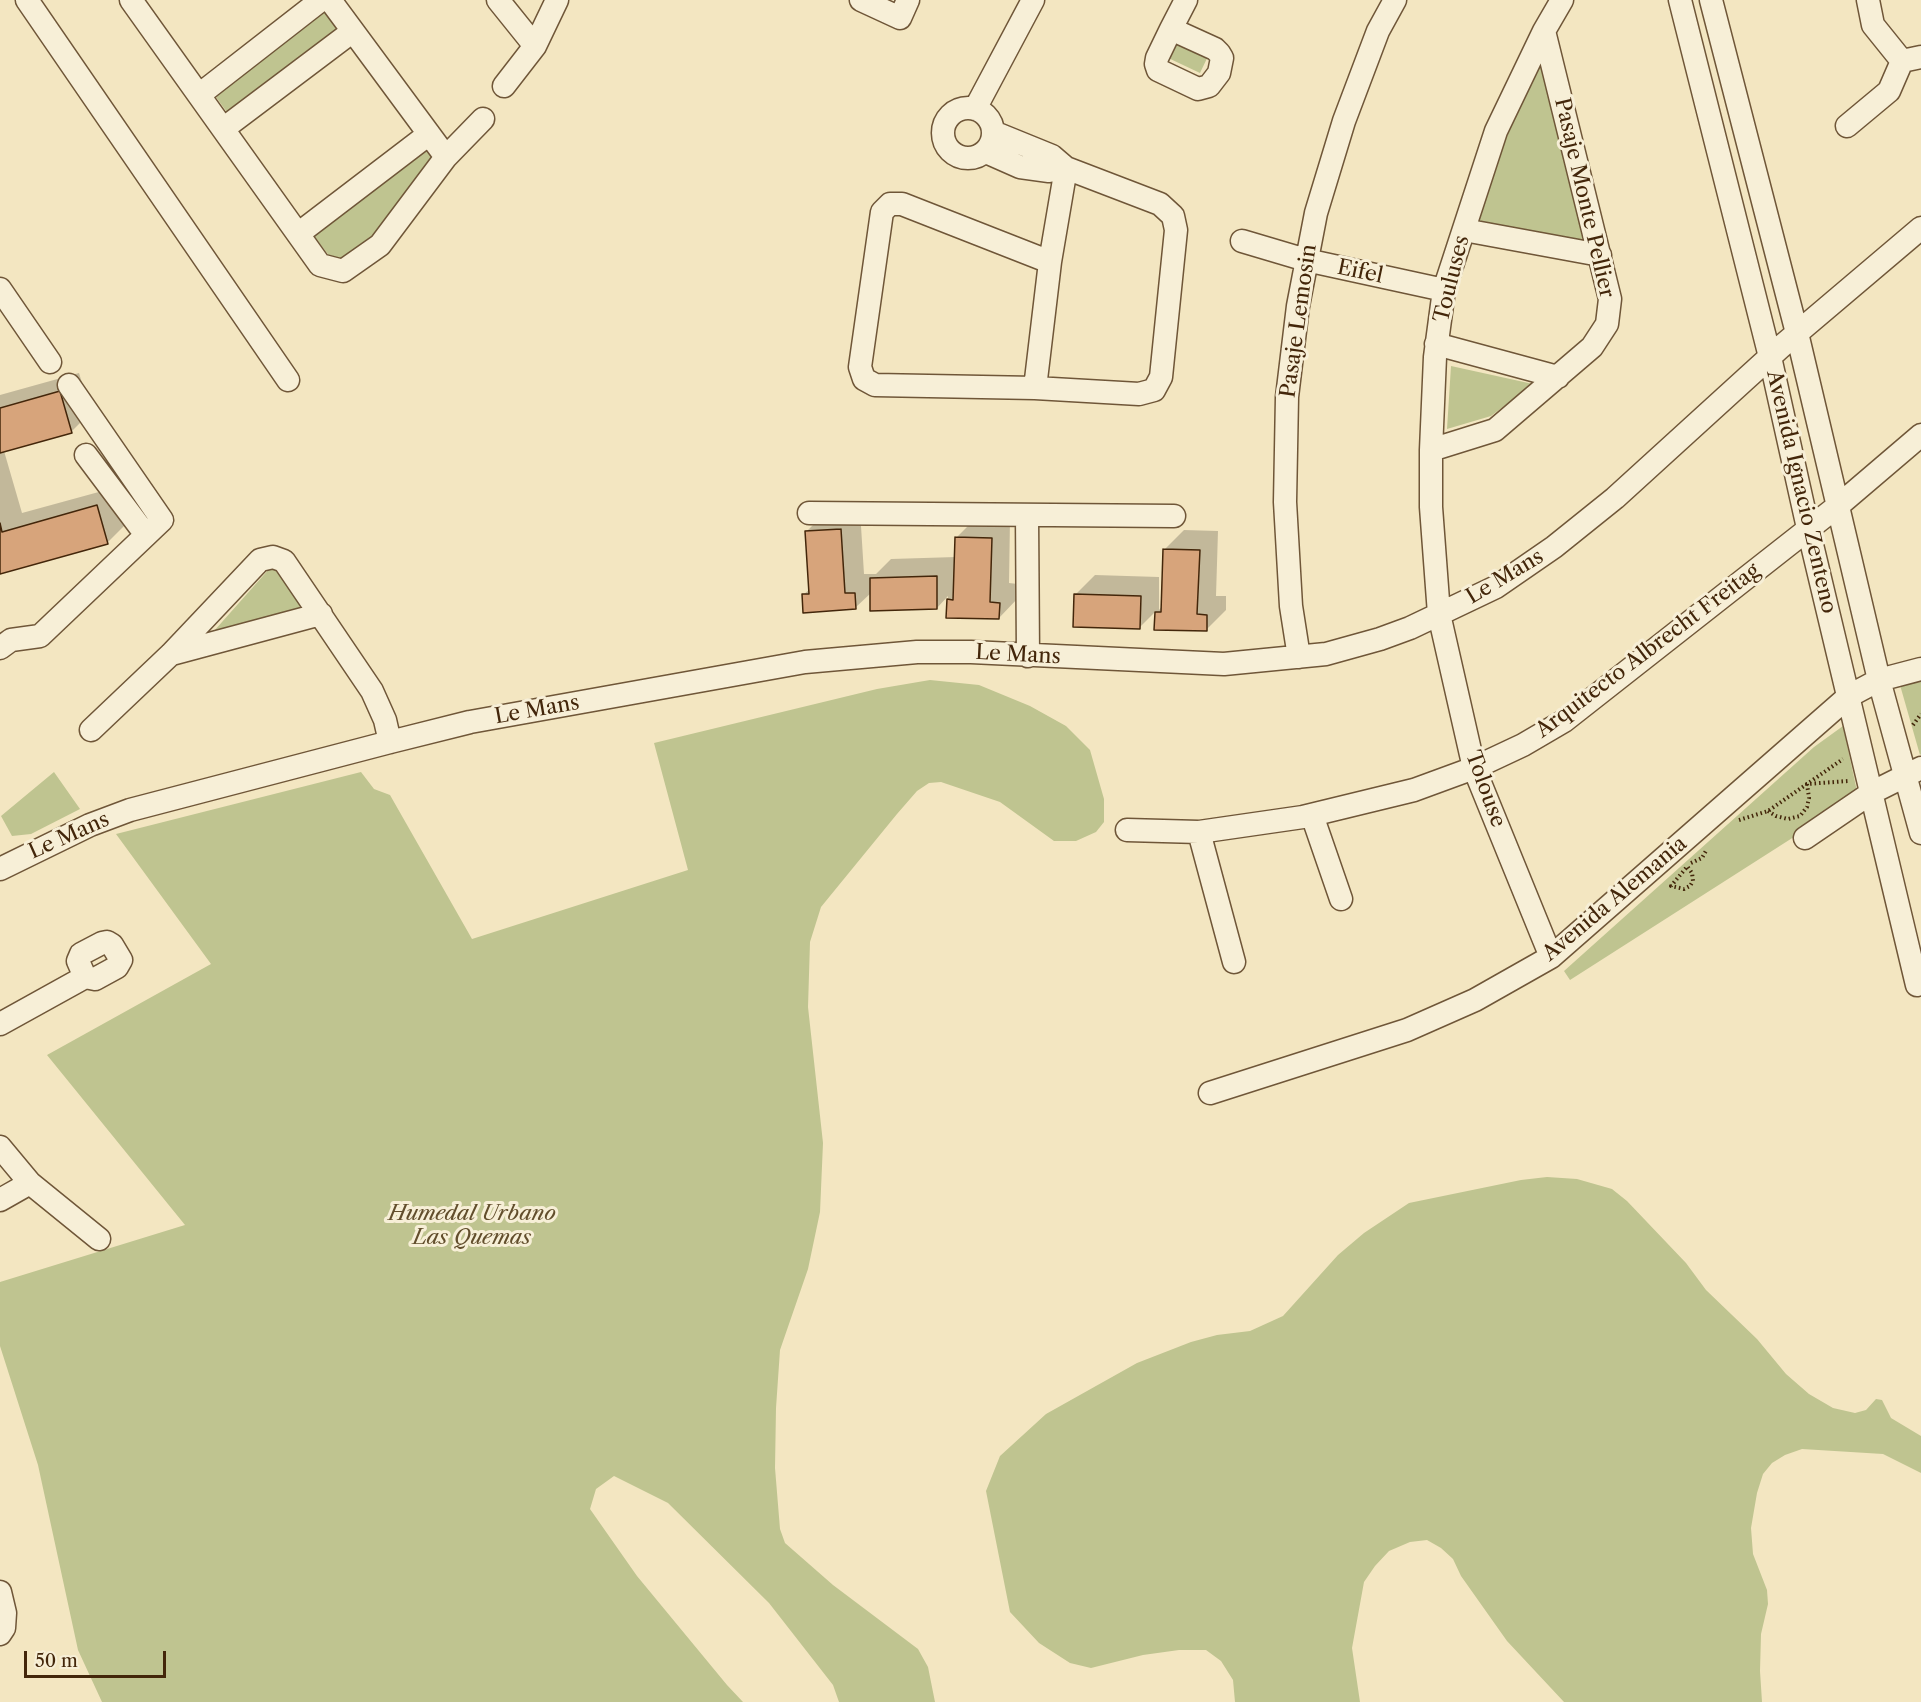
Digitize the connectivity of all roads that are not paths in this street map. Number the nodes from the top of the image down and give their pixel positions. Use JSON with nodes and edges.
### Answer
{"nodes":[{"id":1,"x":27,"y":0,"type":"edge"},
{"id":2,"x":131,"y":0,"type":"edge"},
{"id":3,"x":321,"y":0,"type":"edge"},
{"id":4,"x":330,"y":0,"type":"edge"},
{"id":5,"x":498,"y":0,"type":"edge"},
{"id":6,"x":557,"y":0,"type":"edge"},
{"id":7,"x":861,"y":0,"type":"edge"},
{"id":8,"x":908,"y":0,"type":"edge"},
{"id":9,"x":1033,"y":0,"type":"edge"},
{"id":10,"x":1186,"y":0,"type":"edge"},
{"id":11,"x":1395,"y":0,"type":"edge"},
{"id":12,"x":1562,"y":0,"type":"edge"},
{"id":13,"x":1680,"y":0,"type":"edge"},
{"id":14,"x":1711,"y":0,"type":"edge"},
{"id":15,"x":1868,"y":0,"type":"edge"},
{"id":16,"x":1171,"y":29,"type":"dead end"},
{"id":17,"x":1544,"y":31,"type":"junction"},
{"id":18,"x":353,"y":32,"type":"junction"},
{"id":19,"x":535,"y":46,"type":"junction"},
{"id":20,"x":1912,"y":59,"type":"edge"},
{"id":21,"x":504,"y":86,"type":"dead end"},
{"id":22,"x":199,"y":95,"type":"junction"},
{"id":23,"x":975,"y":109,"type":"junction"},
{"id":24,"x":483,"y":119,"type":"dead end"},
{"id":25,"x":1847,"y":126,"type":"dead end"},
{"id":26,"x":223,"y":129,"type":"junction"},
{"id":27,"x":429,"y":134,"type":"junction"},
{"id":28,"x":990,"y":142,"type":"junction"},
{"id":29,"x":446,"y":157,"type":"junction"},
{"id":30,"x":1066,"y":168,"type":"junction"},
{"id":31,"x":1921,"y":228,"type":"edge"},
{"id":32,"x":1464,"y":230,"type":"junction"},
{"id":33,"x":298,"y":234,"type":"junction"},
{"id":34,"x":1242,"y":242,"type":"dead end"},
{"id":35,"x":1600,"y":255,"type":"junction"},
{"id":36,"x":1306,"y":260,"type":"junction"},
{"id":37,"x":1050,"y":262,"type":"junction"},
{"id":38,"x":0,"y":289,"type":"edge"},
{"id":39,"x":1444,"y":290,"type":"junction"},
{"id":40,"x":1797,"y":333,"type":"junction"},
{"id":41,"x":1436,"y":344,"type":"junction"},
{"id":42,"x":1770,"y":357,"type":"junction"},
{"id":43,"x":50,"y":362,"type":"dead end"},
{"id":44,"x":1558,"y":377,"type":"junction"},
{"id":45,"x":288,"y":380,"type":"dead end"},
{"id":46,"x":69,"y":385,"type":"dead end"},
{"id":47,"x":1035,"y":388,"type":"junction"},
{"id":48,"x":1921,"y":435,"type":"edge"},
{"id":49,"x":1431,"y":450,"type":"junction"},
{"id":50,"x":86,"y":454,"type":"dead end"},
{"id":51,"x":1839,"y":505,"type":"junction"},
{"id":52,"x":809,"y":513,"type":"dead end"},
{"id":53,"x":1027,"y":515,"type":"junction"},
{"id":54,"x":1174,"y":516,"type":"dead end"},
{"id":55,"x":1808,"y":528,"type":"junction"},
{"id":56,"x":146,"y":535,"type":"junction"},
{"id":57,"x":321,"y":614,"type":"junction"},
{"id":58,"x":1439,"y":614,"type":"junction"},
{"id":59,"x":0,"y":648,"type":"edge"},
{"id":60,"x":171,"y":654,"type":"junction"},
{"id":61,"x":1028,"y":656,"type":"junction"},
{"id":62,"x":1299,"y":657,"type":"junction"},
{"id":63,"x":1921,"y":669,"type":"edge"},
{"id":64,"x":1879,"y":680,"type":"junction"},
{"id":65,"x":1850,"y":696,"type":"junction"},
{"id":66,"x":91,"y":730,"type":"dead end"},
{"id":67,"x":390,"y":742,"type":"junction"},
{"id":68,"x":1474,"y":768,"type":"junction"},
{"id":69,"x":1913,"y":772,"type":"edge"},
{"id":70,"x":1870,"y":786,"type":"junction"},
{"id":71,"x":1312,"y":815,"type":"junction"},
{"id":72,"x":1127,"y":830,"type":"dead end"},
{"id":73,"x":1199,"y":832,"type":"junction"},
{"id":74,"x":1921,"y":833,"type":"edge"},
{"id":75,"x":1805,"y":838,"type":"dead end"},
{"id":76,"x":2,"y":863,"type":"edge"},
{"id":77,"x":1341,"y":899,"type":"dead end"},
{"id":78,"x":1915,"y":943,"type":"edge"},
{"id":79,"x":1551,"y":957,"type":"junction"},
{"id":80,"x":1234,"y":963,"type":"dead end"},
{"id":81,"x":85,"y":977,"type":"dead end"},
{"id":82,"x":1917,"y":985,"type":"dead end"},
{"id":83,"x":0,"y":1024,"type":"edge"},
{"id":84,"x":1210,"y":1093,"type":"dead end"},
{"id":85,"x":0,"y":1148,"type":"edge"},
{"id":86,"x":30,"y":1183,"type":"junction"},
{"id":87,"x":0,"y":1200,"type":"edge"},
{"id":88,"x":99,"y":1239,"type":"dead end"},
{"id":89,"x":0,"y":1592,"type":"edge"},
{"id":90,"x":0,"y":1634,"type":"edge"}],
"edges":[{"from":1,"to":45,"type":"street"},
{"from":2,"to":22,"type":"street"},
{"from":3,"to":22,"type":"street"},
{"from":4,"to":18,"type":"street"},
{"from":5,"to":19,"type":"street"},
{"from":6,"to":19,"type":"street"},
{"from":7,"to":8,"type":"street"},
{"from":9,"to":23,"type":"street"},
{"from":10,"to":16,"type":"street"},
{"from":11,"to":36,"type":"street","name":"Pasaje Lemosin"},
{"from":12,"to":17,"type":"street","name":"Touluses"},
{"from":13,"to":42,"type":"street","name":"Avenida Ignacio Zenteno"},
{"from":14,"to":40,"type":"street","name":"Avenida Ignacio Zenteno"},
{"from":15,"to":20,"type":"street"},
{"from":17,"to":32,"type":"street","name":"Touluses"},
{"from":17,"to":35,"type":"street","name":"Pasaje Monte Pellier"},
{"from":18,"to":26,"type":"street"},
{"from":18,"to":27,"type":"street"},
{"from":19,"to":21,"type":"street"},
{"from":20,"to":25,"type":"street"},
{"from":22,"to":26,"type":"street"},
{"from":23,"to":28,"type":"street"},
{"from":23,"to":28,"type":"street"},
{"from":24,"to":29,"type":"street"},
{"from":26,"to":33,"type":"street"},
{"from":27,"to":29,"type":"street"},
{"from":27,"to":33,"type":"street"},
{"from":28,"to":30,"type":"street"},
{"from":29,"to":33,"type":"street"},
{"from":30,"to":37,"type":"street"},
{"from":30,"to":47,"type":"street"},
{"from":31,"to":40,"type":"street","name":"Le Mans"},
{"from":32,"to":35,"type":"street"},
{"from":32,"to":39,"type":"street","name":"Touluses"},
{"from":34,"to":36,"type":"street","name":"Eifel"},
{"from":35,"to":44,"type":"street","name":"Pasaje Monte Pellier"},
{"from":36,"to":39,"type":"street","name":"Eifel"},
{"from":36,"to":62,"type":"street","name":"Pasaje Lemosin"},
{"from":37,"to":47,"type":"street"},
{"from":37,"to":47,"type":"street"},
{"from":38,"to":43,"type":"street"},
{"from":39,"to":41,"type":"street","name":"Touluses"},
{"from":40,"to":42,"type":"street","name":"Le Mans"},
{"from":40,"to":51,"type":"street","name":"Avenida Ignacio Zenteno"},
{"from":41,"to":44,"type":"street"},
{"from":41,"to":49,"type":"street","name":"Touluses"},
{"from":42,"to":55,"type":"street","name":"Avenida Ignacio Zenteno"},
{"from":42,"to":58,"type":"street","name":"Le Mans"},
{"from":44,"to":49,"type":"street","name":"Pasaje Monte Pellier"},
{"from":46,"to":56,"type":"street"},
{"from":48,"to":51,"type":"street","name":"Arquitecto Albrecht Freitag"},
{"from":49,"to":58,"type":"street","name":"Touluses"},
{"from":50,"to":56,"type":"street"},
{"from":51,"to":55,"type":"street","name":"Arquitecto Albrecht Freitag"},
{"from":51,"to":64,"type":"street","name":"Avenida Ignacio Zenteno"},
{"from":52,"to":53,"type":"street"},
{"from":53,"to":54,"type":"street"},
{"from":53,"to":61,"type":"street"},
{"from":55,"to":65,"type":"street","name":"Avenida Ignacio Zenteno"},
{"from":55,"to":68,"type":"street","name":"Arquitecto Albrecht Freitag"},
{"from":56,"to":59,"type":"street"},
{"from":57,"to":60,"type":"street"},
{"from":57,"to":60,"type":"street"},
{"from":57,"to":67,"type":"street"},
{"from":58,"to":62,"type":"street","name":"Le Mans"},
{"from":58,"to":68,"type":"street","name":"Tolouse"},
{"from":60,"to":66,"type":"street"},
{"from":61,"to":62,"type":"street","name":"Le Mans"},
{"from":61,"to":67,"type":"street","name":"Le Mans"},
{"from":63,"to":64,"type":"street"},
{"from":64,"to":65,"type":"street","name":"Avenida Alemania"},
{"from":64,"to":69,"type":"street","name":"Avenida Ignacio Zenteno"},
{"from":65,"to":70,"type":"street","name":"Avenida Ignacio Zenteno"},
{"from":65,"to":79,"type":"street","name":"Avenida Alemania"},
{"from":67,"to":76,"type":"street","name":"Le Mans"},
{"from":68,"to":71,"type":"street","name":"Arquitecto Albrecht Freitag"},
{"from":68,"to":79,"type":"street","name":"Tolouse"},
{"from":69,"to":70,"type":"street"},
{"from":69,"to":74,"type":"street","name":"Avenida Ignacio Zenteno"},
{"from":70,"to":75,"type":"street"},
{"from":70,"to":78,"type":"street","name":"Avenida Ignacio Zenteno"},
{"from":71,"to":73,"type":"street","name":"Arquitecto Albrecht Freitag"},
{"from":71,"to":77,"type":"street"},
{"from":72,"to":73,"type":"street","name":"Arquitecto Albrecht Freitag"},
{"from":73,"to":80,"type":"street"},
{"from":78,"to":82,"type":"street","name":"Avenida Ignacio Zenteno"},
{"from":79,"to":84,"type":"street","name":"Avenida Alemania"},
{"from":81,"to":83,"type":"street"},
{"from":85,"to":86,"type":"street"},
{"from":86,"to":87,"type":"street"},
{"from":86,"to":88,"type":"street"},
{"from":89,"to":90,"type":"street"}]}
